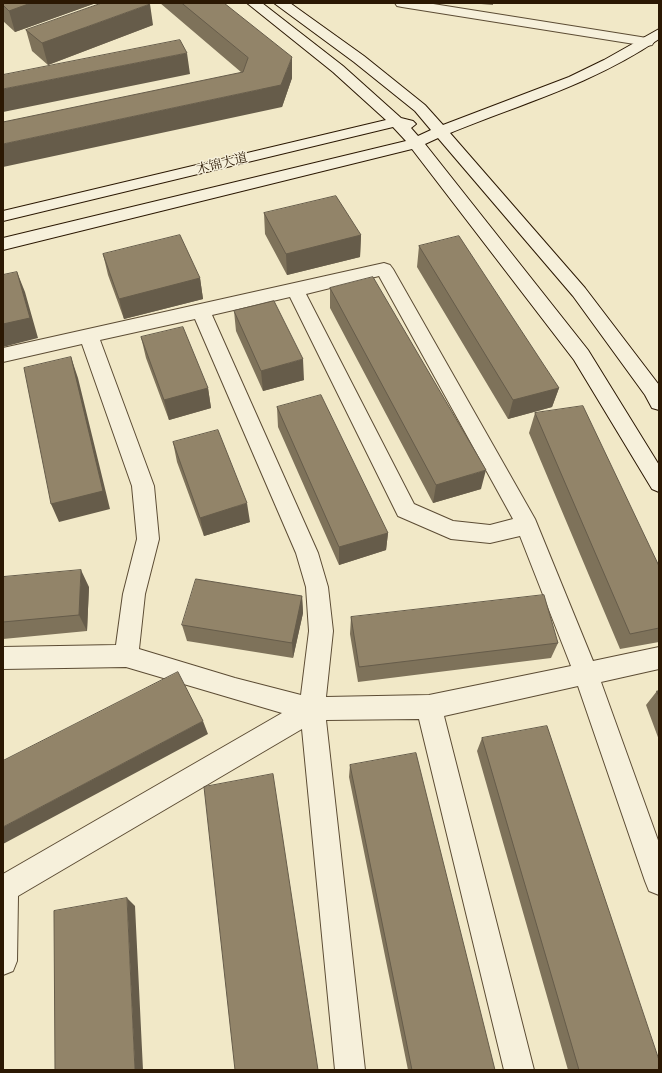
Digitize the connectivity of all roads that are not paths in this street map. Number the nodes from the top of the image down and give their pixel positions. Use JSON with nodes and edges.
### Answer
{"nodes":[{"id":1,"x":254,"y":3,"type":"edge"},
{"id":2,"x":281,"y":3,"type":"edge"},
{"id":3,"x":402,"y":3,"type":"edge"},
{"id":4,"x":659,"y":33,"type":"edge"},
{"id":5,"x":647,"y":42,"type":"junction"},
{"id":6,"x":397,"y":122,"type":"junction"},
{"id":7,"x":440,"y":130,"type":"junction"},
{"id":8,"x":416,"y":143,"type":"junction"},
{"id":9,"x":3,"y":216,"type":"edge"},
{"id":10,"x":3,"y":244,"type":"edge"},
{"id":11,"x":295,"y":290,"type":"junction"},
{"id":12,"x":201,"y":311,"type":"junction"},
{"id":13,"x":89,"y":336,"type":"junction"},
{"id":14,"x":3,"y":355,"type":"edge"},
{"id":15,"x":659,"y":403,"type":"edge"},
{"id":16,"x":659,"y":483,"type":"edge"},
{"id":17,"x":527,"y":525,"type":"junction"},
{"id":18,"x":126,"y":656,"type":"junction"},
{"id":19,"x":3,"y":658,"type":"edge"},
{"id":20,"x":659,"y":658,"type":"edge"},
{"id":21,"x":586,"y":674,"type":"junction"},
{"id":22,"x":429,"y":707,"type":"junction"},
{"id":23,"x":312,"y":709,"type":"junction"},
{"id":24,"x":659,"y":881,"type":"edge"},
{"id":25,"x":3,"y":889,"type":"edge"},
{"id":26,"x":3,"y":961,"type":"edge"},
{"id":27,"x":350,"y":1070,"type":"edge"},
{"id":28,"x":519,"y":1070,"type":"edge"}],
"edges":[{"from":1,"to":6,"type":"street"},
{"from":2,"to":7,"type":"street"},
{"from":3,"to":5,"type":"street"},
{"from":4,"to":5,"type":"street","name":"木锦大道"},
{"from":5,"to":7,"type":"street","name":"木锦大道"},
{"from":6,"to":7,"type":"street","name":"木锦大道"},
{"from":6,"to":8,"type":"street"},
{"from":6,"to":9,"type":"street","name":"木锦大道"},
{"from":7,"to":8,"type":"street","name":"木锦大道"},
{"from":7,"to":15,"type":"street"},
{"from":8,"to":10,"type":"street","name":"木锦大道"},
{"from":8,"to":16,"type":"street"},
{"from":11,"to":12,"type":"street"},
{"from":11,"to":17,"type":"street"},
{"from":11,"to":17,"type":"street"},
{"from":12,"to":13,"type":"street"},
{"from":12,"to":23,"type":"street"},
{"from":13,"to":14,"type":"street"},
{"from":13,"to":18,"type":"street"},
{"from":17,"to":21,"type":"street"},
{"from":18,"to":19,"type":"street"},
{"from":18,"to":23,"type":"street"},
{"from":20,"to":21,"type":"street"},
{"from":21,"to":22,"type":"street"},
{"from":21,"to":24,"type":"street"},
{"from":22,"to":23,"type":"street"},
{"from":22,"to":28,"type":"street"},
{"from":23,"to":25,"type":"street"},
{"from":23,"to":27,"type":"street"},
{"from":25,"to":26,"type":"street"}]}
